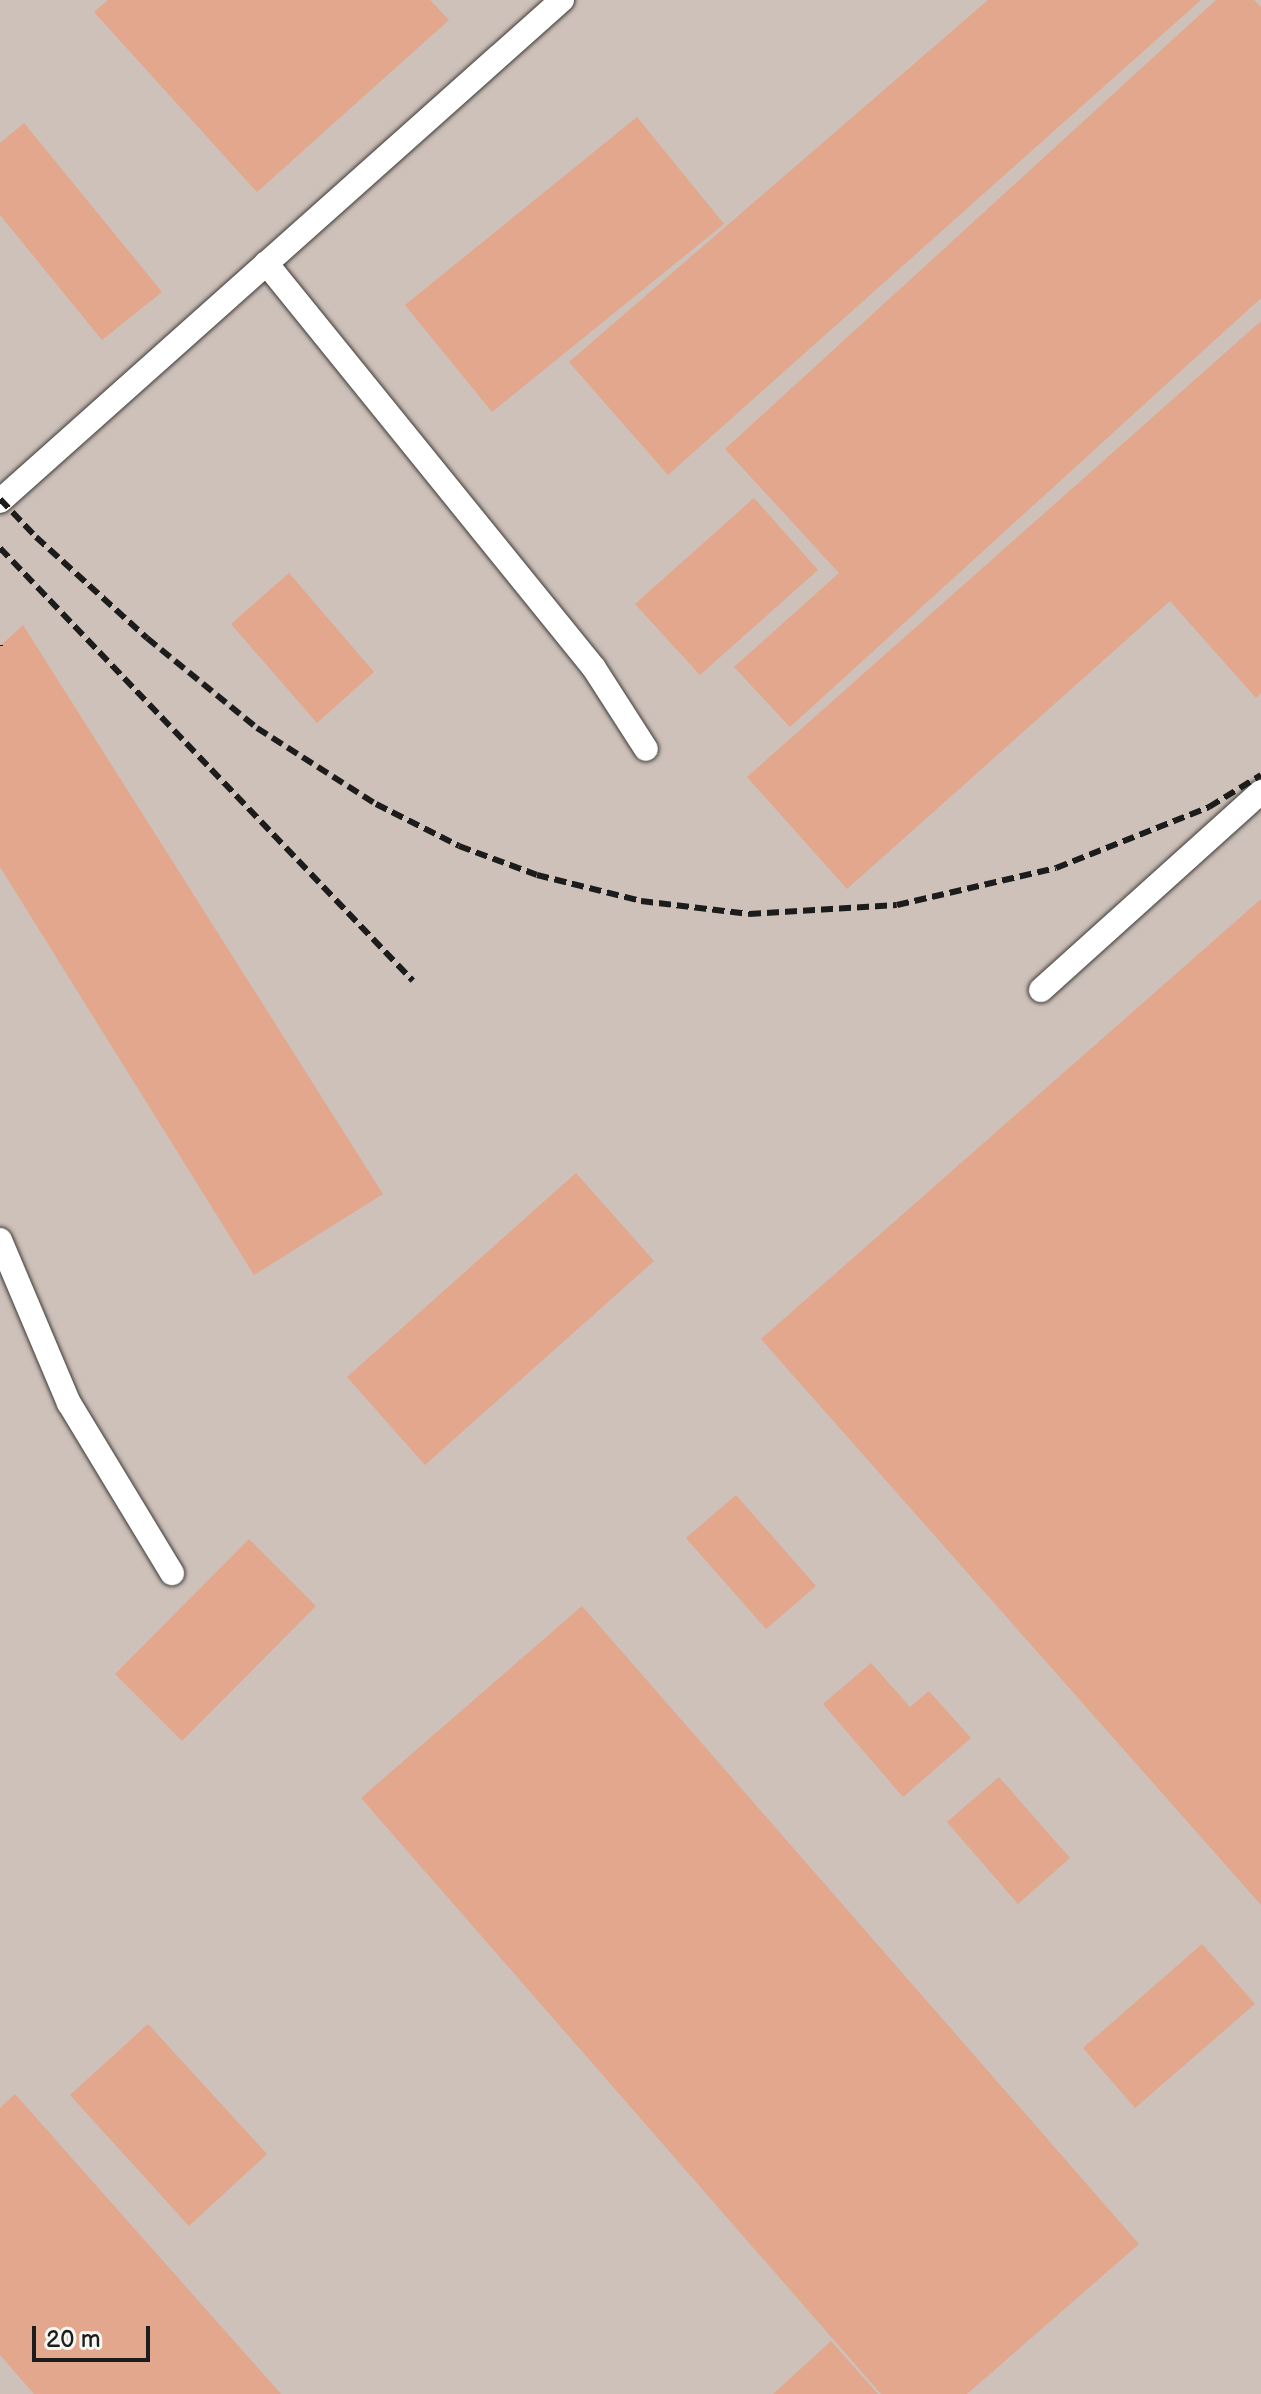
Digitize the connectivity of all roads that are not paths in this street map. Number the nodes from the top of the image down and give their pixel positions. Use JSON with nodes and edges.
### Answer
{"nodes":[{"id":1,"x":562,"y":0,"type":"edge"},
{"id":2,"x":266,"y":263,"type":"junction"},
{"id":3,"x":0,"y":501,"type":"edge"},
{"id":4,"x":646,"y":749,"type":"dead end"},
{"id":5,"x":1261,"y":792,"type":"edge"},
{"id":6,"x":1041,"y":990,"type":"dead end"},
{"id":7,"x":0,"y":1240,"type":"edge"},
{"id":8,"x":172,"y":1573,"type":"dead end"}],
"edges":[{"from":1,"to":2,"type":"lane"},
{"from":2,"to":3,"type":"lane"},
{"from":2,"to":4,"type":"lane"},
{"from":5,"to":6,"type":"lane"},
{"from":7,"to":8,"type":"lane"}]}
